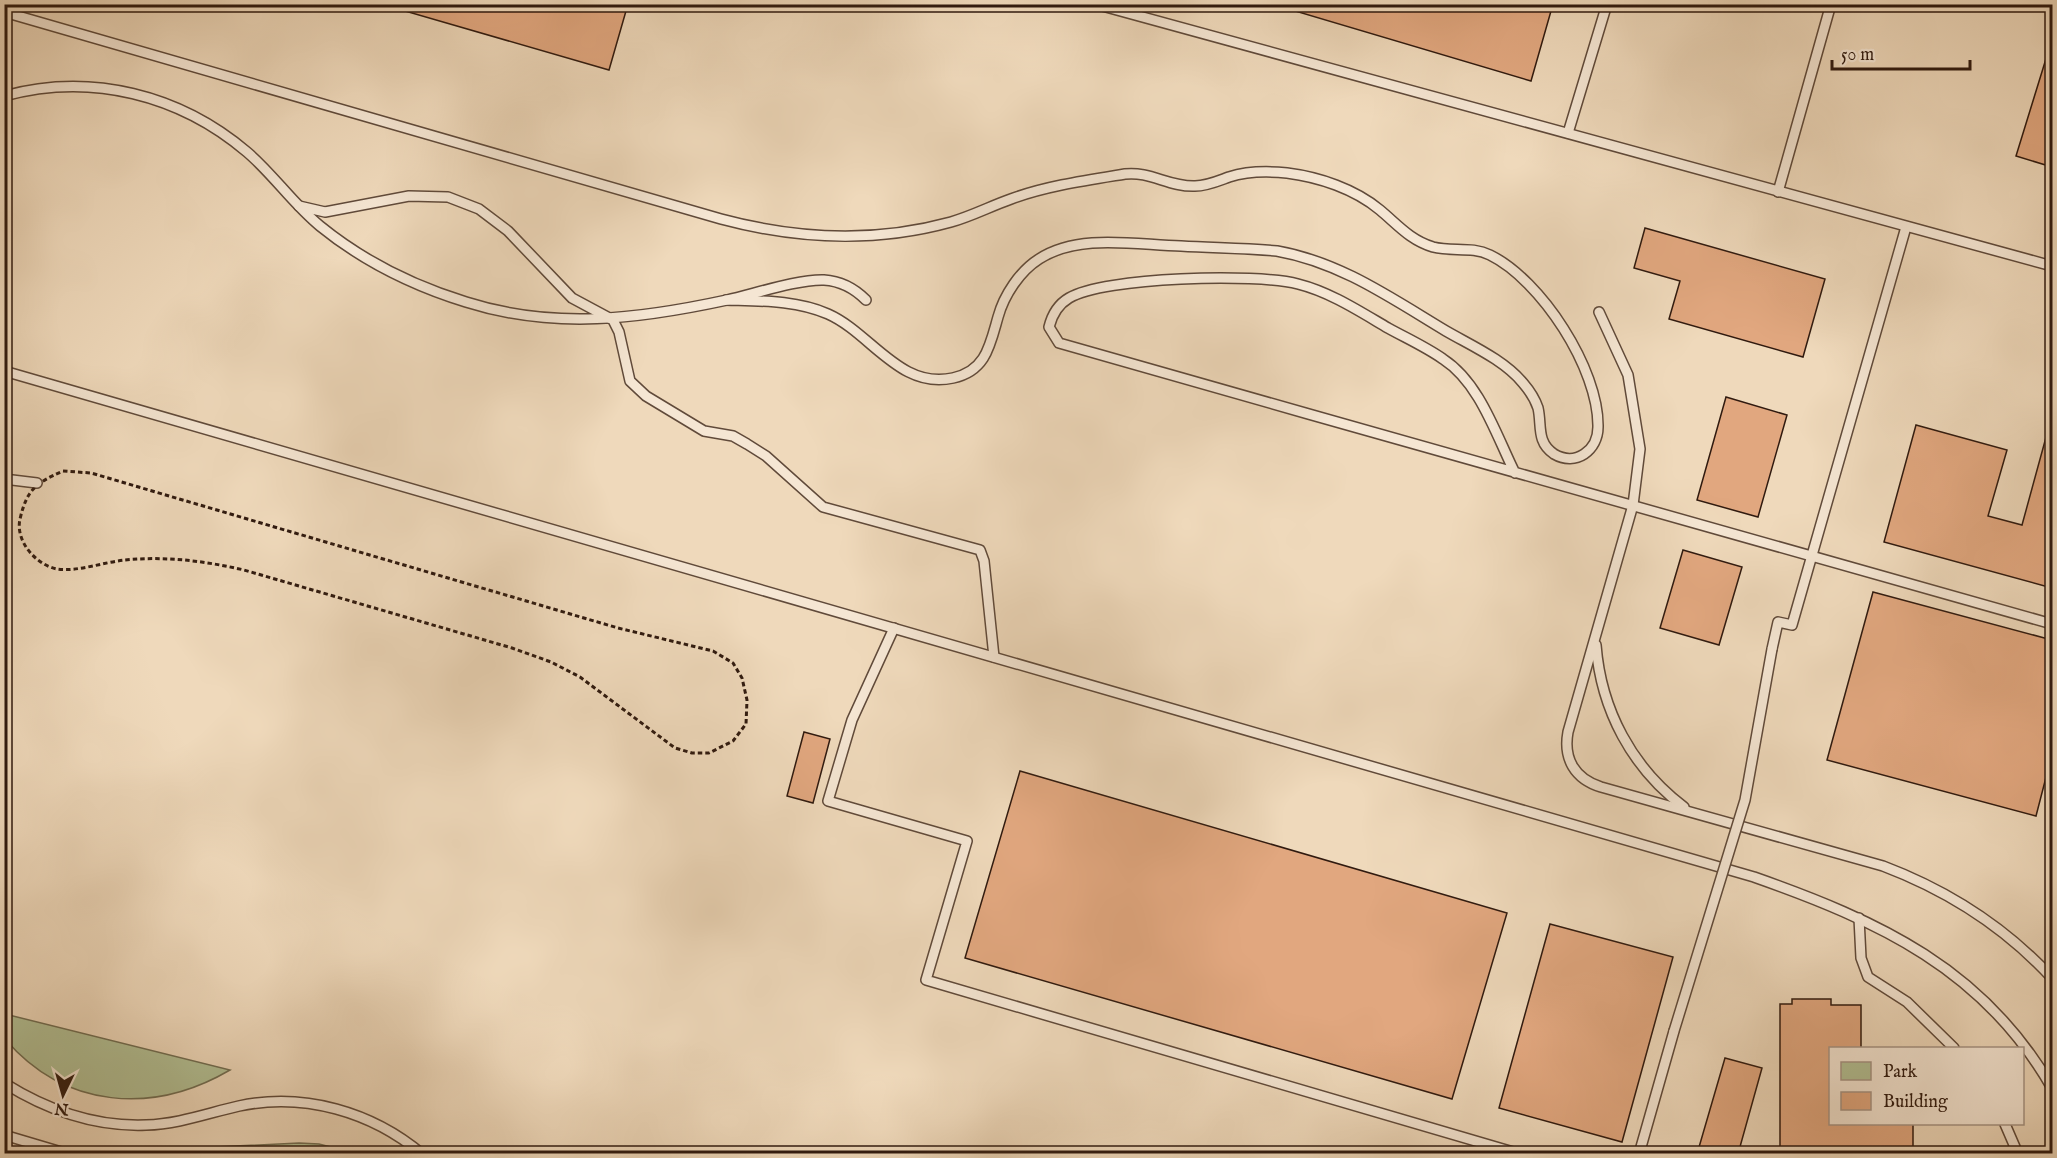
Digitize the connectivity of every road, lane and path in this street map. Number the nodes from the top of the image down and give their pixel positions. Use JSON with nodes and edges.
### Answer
{"nodes":[{"id":1,"x":1095,"y":4,"type":"edge"},
{"id":2,"x":1607,"y":4,"type":"edge"},
{"id":3,"x":1832,"y":4,"type":"edge"},
{"id":4,"x":4,"y":12,"type":"edge"},
{"id":5,"x":4,"y":96,"type":"edge"},
{"id":6,"x":1568,"y":133,"type":"junction"},
{"id":7,"x":1778,"y":192,"type":"junction"},
{"id":8,"x":297,"y":206,"type":"junction"},
{"id":9,"x":1906,"y":227,"type":"junction"},
{"id":10,"x":2052,"y":266,"type":"edge"},
{"id":11,"x":726,"y":300,"type":"junction"},
{"id":12,"x":866,"y":300,"type":"dead end"},
{"id":13,"x":1599,"y":312,"type":"dead end"},
{"id":14,"x":613,"y":320,"type":"junction"},
{"id":15,"x":4,"y":370,"type":"edge"},
{"id":16,"x":1515,"y":473,"type":"junction"},
{"id":17,"x":4,"y":478,"type":"edge"},
{"id":18,"x":37,"y":483,"type":"junction"},
{"id":19,"x":1633,"y":505,"type":"junction"},
{"id":20,"x":1811,"y":557,"type":"junction"},
{"id":21,"x":2052,"y":624,"type":"edge"},
{"id":22,"x":894,"y":628,"type":"junction"},
{"id":23,"x":1595,"y":640,"type":"junction"},
{"id":24,"x":994,"y":657,"type":"junction"},
{"id":25,"x":1688,"y":810,"type":"junction"},
{"id":26,"x":1859,"y":918,"type":"junction"},
{"id":27,"x":2052,"y":978,"type":"edge"},
{"id":28,"x":1953,"y":1047,"type":"edge"},
{"id":29,"x":4,"y":1083,"type":"edge"},
{"id":30,"x":2052,"y":1088,"type":"edge"},
{"id":31,"x":2005,"y":1125,"type":"edge"},
{"id":32,"x":4,"y":1135,"type":"edge"},
{"id":33,"x":68,"y":1154,"type":"edge"},
{"id":34,"x":422,"y":1154,"type":"edge"},
{"id":35,"x":1520,"y":1154,"type":"edge"},
{"id":36,"x":1639,"y":1154,"type":"edge"},
{"id":37,"x":2018,"y":1154,"type":"edge"}],
"edges":[{"from":1,"to":6,"type":"lane"},
{"from":2,"to":6,"type":"lane"},
{"from":3,"to":7,"type":"lane"},
{"from":4,"to":11,"type":"lane"},
{"from":5,"to":8,"type":"lane"},
{"from":6,"to":7,"type":"lane"},
{"from":7,"to":9,"type":"lane"},
{"from":8,"to":14,"type":"lane"},
{"from":8,"to":14,"type":"lane"},
{"from":9,"to":10,"type":"lane"},
{"from":9,"to":20,"type":"lane"},
{"from":11,"to":12,"type":"lane"},
{"from":11,"to":14,"type":"lane"},
{"from":13,"to":19,"type":"lane"},
{"from":14,"to":24,"type":"lane"},
{"from":15,"to":22,"type":"lane"},
{"from":16,"to":16,"type":"lane"},
{"from":16,"to":19,"type":"lane"},
{"from":17,"to":18,"type":"lane"},
{"from":18,"to":18,"type":"path"},
{"from":19,"to":20,"type":"lane"},
{"from":19,"to":23,"type":"lane"},
{"from":20,"to":21,"type":"lane"},
{"from":20,"to":36,"type":"lane","bridge":true},
{"from":22,"to":24,"type":"lane"},
{"from":22,"to":35,"type":"lane"},
{"from":23,"to":25,"type":"lane"},
{"from":23,"to":25,"type":"lane"},
{"from":24,"to":26,"type":"lane"},
{"from":25,"to":27,"type":"lane"},
{"from":26,"to":28,"type":"lane"},
{"from":26,"to":30,"type":"lane"},
{"from":29,"to":34,"type":"lane"},
{"from":31,"to":37,"type":"lane"},
{"from":32,"to":33,"type":"lane"}]}
